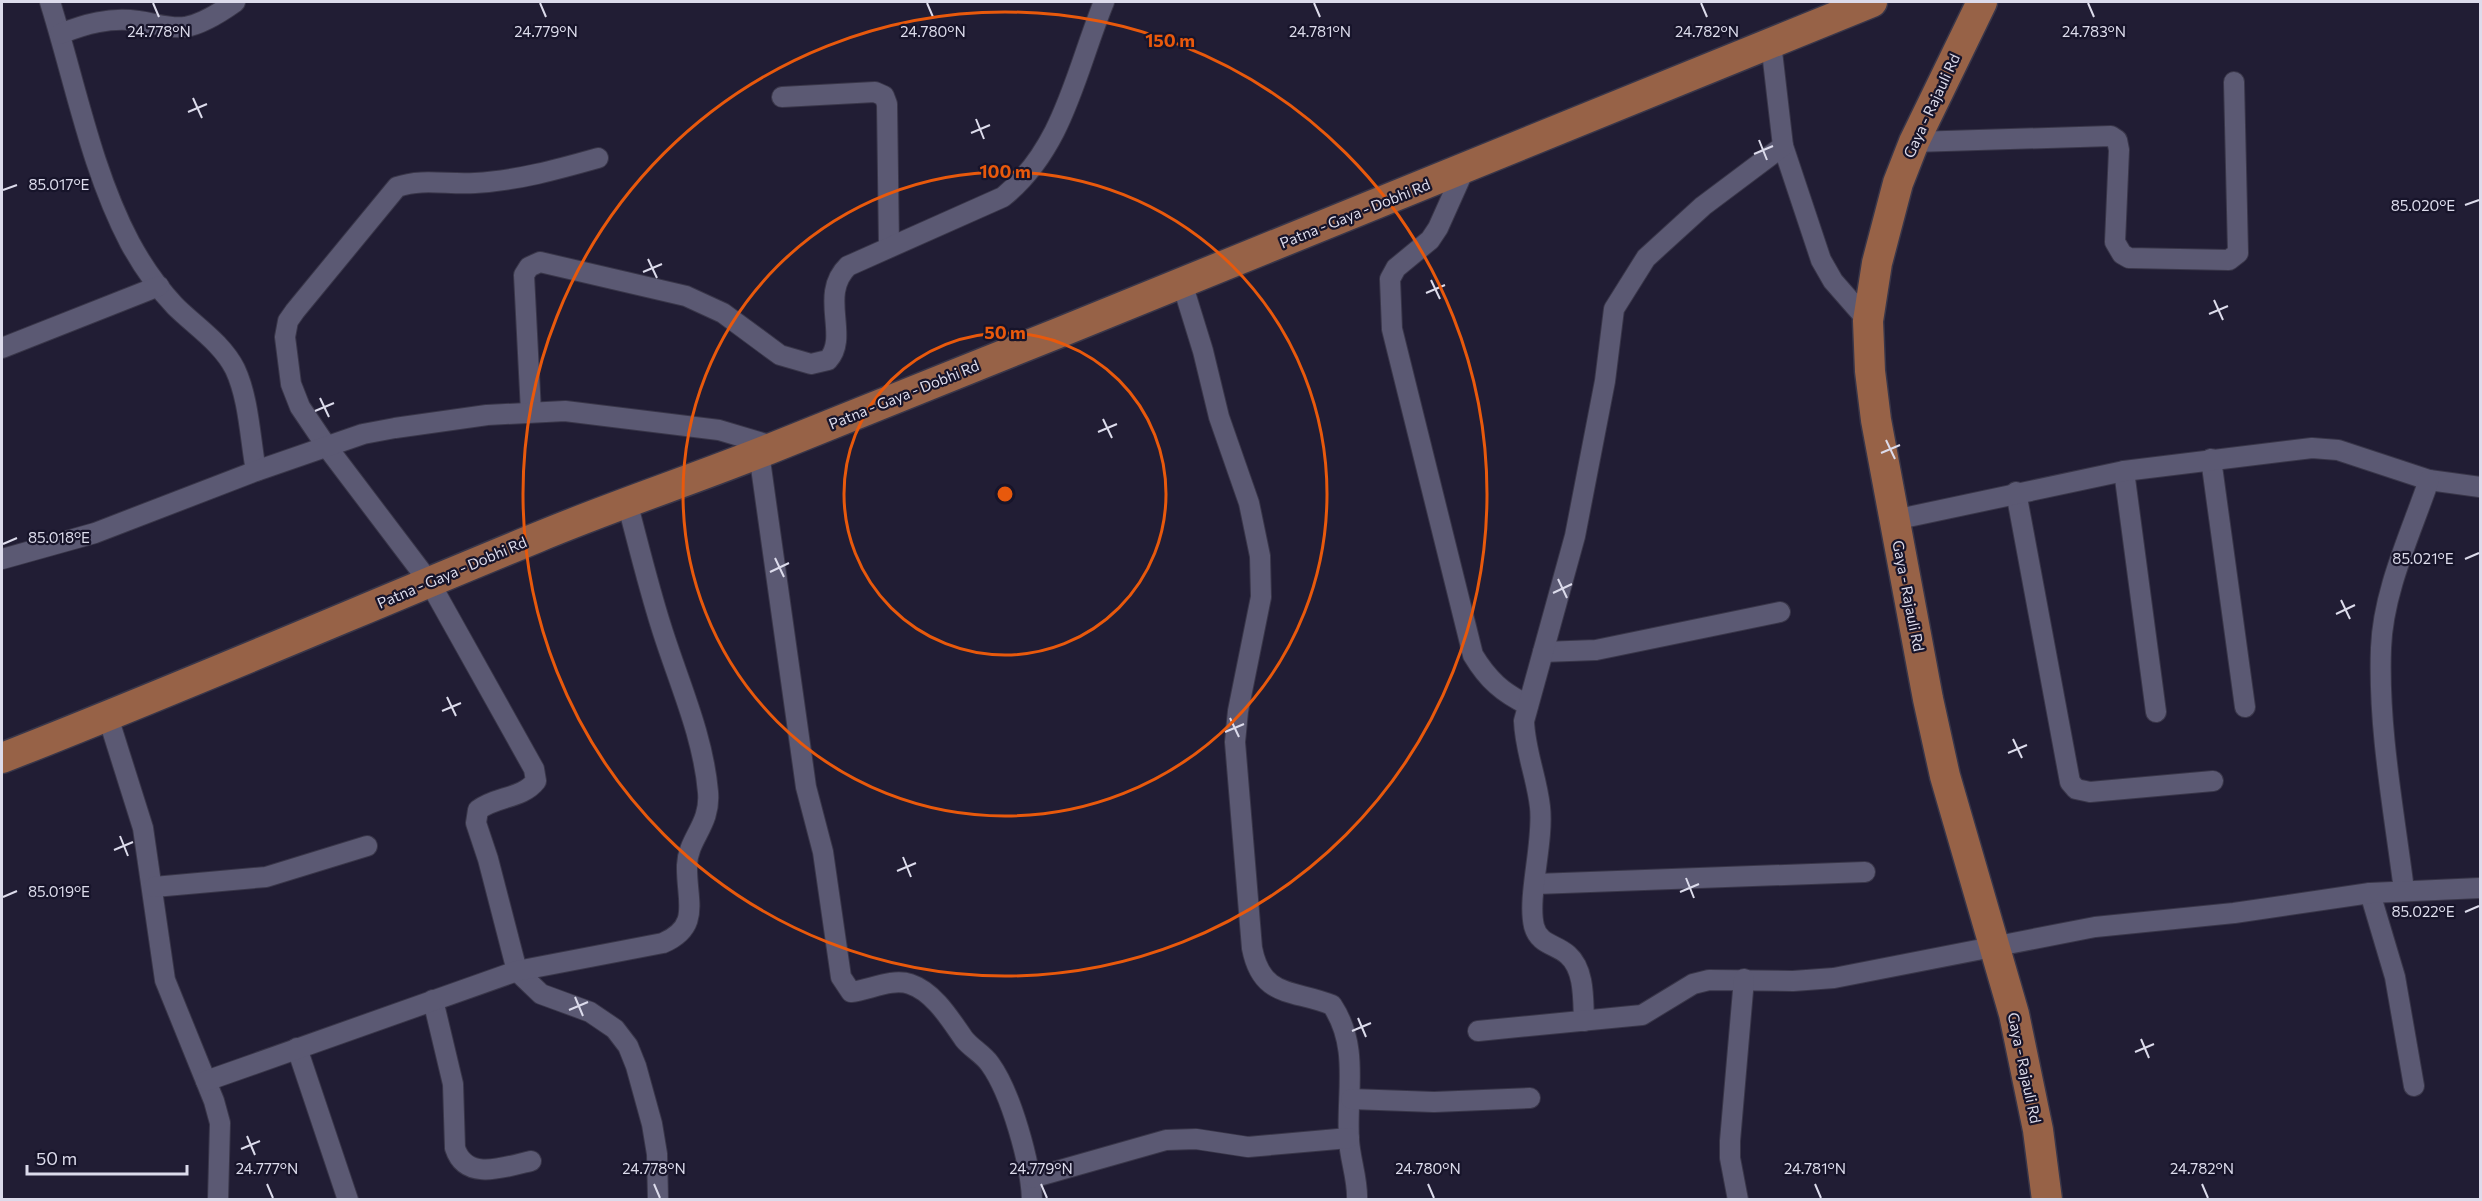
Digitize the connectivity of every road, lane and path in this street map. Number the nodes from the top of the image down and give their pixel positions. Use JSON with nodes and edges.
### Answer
{"nodes":[{"id":1,"x":50,"y":2,"type":"edge"},
{"id":2,"x":235,"y":2,"type":"edge"},
{"id":3,"x":1104,"y":2,"type":"edge"},
{"id":4,"x":1872,"y":2,"type":"edge"},
{"id":5,"x":1982,"y":2,"type":"edge"},
{"id":6,"x":60,"y":34,"type":"junction"},
{"id":7,"x":1771,"y":43,"type":"junction"},
{"id":8,"x":2234,"y":82,"type":"dead end"},
{"id":9,"x":782,"y":97,"type":"dead end"},
{"id":10,"x":1914,"y":142,"type":"junction"},
{"id":11,"x":1783,"y":146,"type":"junction"},
{"id":12,"x":598,"y":158,"type":"dead end"},
{"id":13,"x":1464,"y":170,"type":"junction"},
{"id":14,"x":889,"y":247,"type":"junction"},
{"id":15,"x":1182,"y":283,"type":"junction"},
{"id":16,"x":159,"y":286,"type":"junction"},
{"id":17,"x":1868,"y":321,"type":"junction"},
{"id":18,"x":2,"y":348,"type":"edge"},
{"id":19,"x":531,"y":412,"type":"junction"},
{"id":20,"x":327,"y":447,"type":"junction"},
{"id":21,"x":767,"y":450,"type":"junction"},
{"id":22,"x":2211,"y":459,"type":"junction"},
{"id":23,"x":256,"y":471,"type":"junction"},
{"id":24,"x":2124,"y":471,"type":"junction"},
{"id":25,"x":2429,"y":480,"type":"junction"},
{"id":26,"x":2481,"y":487,"type":"edge"},
{"id":27,"x":2016,"y":492,"type":"junction"},
{"id":28,"x":627,"y":502,"type":"junction"},
{"id":29,"x":1894,"y":520,"type":"junction"},
{"id":30,"x":2,"y":559,"type":"edge"},
{"id":31,"x":430,"y":583,"type":"junction"},
{"id":32,"x":1780,"y":612,"type":"dead end"},
{"id":33,"x":1543,"y":652,"type":"junction"},
{"id":34,"x":1528,"y":705,"type":"junction"},
{"id":35,"x":2245,"y":707,"type":"dead end"},
{"id":36,"x":2156,"y":712,"type":"dead end"},
{"id":37,"x":108,"y":717,"type":"junction"},
{"id":38,"x":2,"y":758,"type":"edge"},
{"id":39,"x":2213,"y":781,"type":"dead end"},
{"id":40,"x":367,"y":846,"type":"dead end"},
{"id":41,"x":1865,"y":872,"type":"dead end"},
{"id":42,"x":1536,"y":884,"type":"junction"},
{"id":43,"x":154,"y":887,"type":"junction"},
{"id":44,"x":2481,"y":888,"type":"edge"},
{"id":45,"x":2403,"y":890,"type":"junction"},
{"id":46,"x":2370,"y":893,"type":"junction"},
{"id":47,"x":1995,"y":948,"type":"junction"},
{"id":48,"x":517,"y":971,"type":"junction"},
{"id":49,"x":1744,"y":979,"type":"junction"},
{"id":50,"x":433,"y":1000,"type":"junction"},
{"id":51,"x":1584,"y":1021,"type":"junction"},
{"id":52,"x":1478,"y":1031,"type":"dead end"},
{"id":53,"x":297,"y":1048,"type":"junction"},
{"id":54,"x":206,"y":1081,"type":"junction"},
{"id":55,"x":2414,"y":1086,"type":"dead end"},
{"id":56,"x":1530,"y":1098,"type":"dead end"},
{"id":57,"x":1351,"y":1099,"type":"junction"},
{"id":58,"x":1349,"y":1138,"type":"junction"},
{"id":59,"x":531,"y":1161,"type":"dead end"},
{"id":60,"x":1032,"y":1178,"type":"junction"},
{"id":61,"x":218,"y":1200,"type":"edge"},
{"id":62,"x":348,"y":1200,"type":"edge"},
{"id":63,"x":658,"y":1200,"type":"edge"},
{"id":64,"x":1032,"y":1200,"type":"edge"},
{"id":65,"x":1357,"y":1200,"type":"edge"},
{"id":66,"x":1738,"y":1200,"type":"edge"},
{"id":67,"x":2047,"y":1200,"type":"edge"}],
"edges":[{"from":1,"to":6,"type":"street"},
{"from":2,"to":6,"type":"street"},
{"from":3,"to":14,"type":"street"},
{"from":4,"to":7,"type":"main road","name":"Patna - Gaya - Dobhi Rd"},
{"from":5,"to":10,"type":"main road","name":"Gaya - Rajauli Rd"},
{"from":6,"to":16,"type":"street"},
{"from":7,"to":11,"type":"street"},
{"from":7,"to":13,"type":"main road","name":"Patna - Gaya - Dobhi Rd"},
{"from":8,"to":10,"type":"street"},
{"from":9,"to":14,"type":"street"},
{"from":10,"to":17,"type":"main road","name":"Gaya - Rajauli Rd"},
{"from":11,"to":17,"type":"street"},
{"from":11,"to":33,"type":"street"},
{"from":12,"to":20,"type":"street"},
{"from":13,"to":15,"type":"main road","name":"Patna - Gaya - Dobhi Rd"},
{"from":13,"to":34,"type":"street"},
{"from":14,"to":19,"type":"street"},
{"from":15,"to":21,"type":"main road","name":"Patna - Gaya - Dobhi Rd"},
{"from":15,"to":57,"type":"street"},
{"from":16,"to":18,"type":"street"},
{"from":16,"to":23,"type":"street"},
{"from":17,"to":29,"type":"main road","name":"Gaya - Rajauli Rd"},
{"from":19,"to":20,"type":"street"},
{"from":19,"to":21,"type":"street"},
{"from":20,"to":23,"type":"street"},
{"from":20,"to":31,"type":"street"},
{"from":21,"to":28,"type":"main road","name":"Patna - Gaya - Dobhi Rd"},
{"from":21,"to":60,"type":"street"},
{"from":22,"to":24,"type":"street"},
{"from":22,"to":25,"type":"street"},
{"from":22,"to":35,"type":"street"},
{"from":23,"to":30,"type":"street"},
{"from":24,"to":27,"type":"street"},
{"from":24,"to":36,"type":"street"},
{"from":25,"to":26,"type":"street"},
{"from":25,"to":45,"type":"street"},
{"from":27,"to":29,"type":"street"},
{"from":27,"to":39,"type":"street"},
{"from":28,"to":31,"type":"main road","name":"Patna - Gaya - Dobhi Rd"},
{"from":28,"to":48,"type":"street"},
{"from":29,"to":47,"type":"main road","name":"Gaya - Rajauli Rd"},
{"from":31,"to":37,"type":"main road","name":"Patna - Gaya - Dobhi Rd"},
{"from":31,"to":48,"type":"street"},
{"from":32,"to":33,"type":"street"},
{"from":33,"to":34,"type":"street"},
{"from":34,"to":42,"type":"street"},
{"from":37,"to":38,"type":"main road","name":"Patna - Gaya - Dobhi Rd"},
{"from":37,"to":43,"type":"street"},
{"from":40,"to":43,"type":"street"},
{"from":41,"to":42,"type":"street"},
{"from":42,"to":51,"type":"street"},
{"from":43,"to":54,"type":"street"},
{"from":44,"to":45,"type":"street"},
{"from":45,"to":46,"type":"street"},
{"from":46,"to":47,"type":"street"},
{"from":46,"to":55,"type":"street"},
{"from":47,"to":49,"type":"street"},
{"from":47,"to":67,"type":"main road","name":"Gaya - Rajauli Rd"},
{"from":48,"to":50,"type":"street"},
{"from":48,"to":63,"type":"street"},
{"from":49,"to":51,"type":"street"},
{"from":49,"to":66,"type":"street"},
{"from":50,"to":53,"type":"street"},
{"from":50,"to":59,"type":"street"},
{"from":51,"to":52,"type":"street"},
{"from":53,"to":54,"type":"street"},
{"from":53,"to":62,"type":"street"},
{"from":54,"to":61,"type":"street"},
{"from":56,"to":57,"type":"street"},
{"from":57,"to":58,"type":"street"},
{"from":58,"to":60,"type":"street"},
{"from":58,"to":65,"type":"street"},
{"from":60,"to":64,"type":"street"}]}
